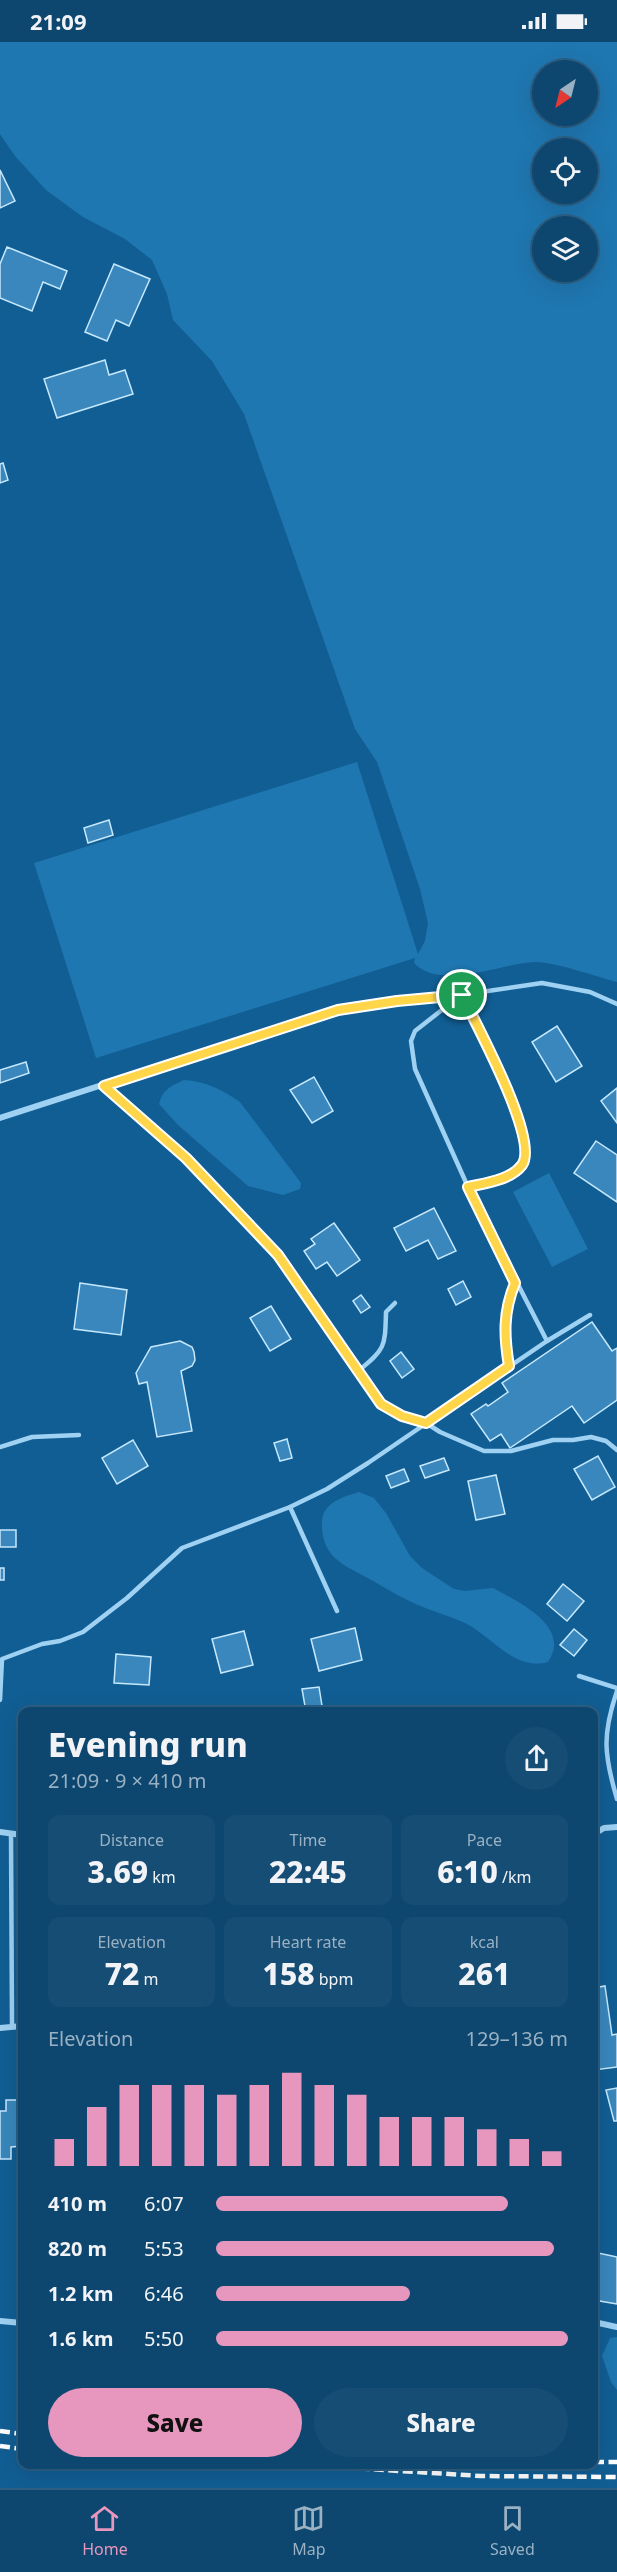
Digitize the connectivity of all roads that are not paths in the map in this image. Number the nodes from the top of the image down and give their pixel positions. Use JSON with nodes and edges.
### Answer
{"nodes":[{"id":1,"x":462,"y":995,"type":"junction"},
{"id":2,"x":617,"y":1004,"type":"edge"},
{"id":3,"x":104,"y":1086,"type":"junction"},
{"id":4,"x":0,"y":1118,"type":"edge"},
{"id":5,"x":468,"y":1187,"type":"junction"},
{"id":6,"x":515,"y":1283,"type":"junction"},
{"id":7,"x":395,"y":1303,"type":"dead end"},
{"id":8,"x":590,"y":1315,"type":"dead end"},
{"id":9,"x":547,"y":1341,"type":"junction"},
{"id":10,"x":509,"y":1366,"type":"junction"},
{"id":11,"x":357,"y":1371,"type":"junction"},
{"id":12,"x":426,"y":1423,"type":"junction"},
{"id":13,"x":79,"y":1435,"type":"dead end"},
{"id":14,"x":0,"y":1447,"type":"edge"},
{"id":15,"x":617,"y":1450,"type":"edge"},
{"id":16,"x":290,"y":1507,"type":"junction"},
{"id":17,"x":337,"y":1611,"type":"dead end"},
{"id":18,"x":1,"y":1659,"type":"edge"},
{"id":19,"x":579,"y":1676,"type":"dead end"},
{"id":20,"x":617,"y":1690,"type":"edge"},
{"id":21,"x":0,"y":1700,"type":"edge"},
{"id":22,"x":617,"y":1799,"type":"edge"},
{"id":23,"x":617,"y":1827,"type":"edge"},
{"id":24,"x":0,"y":1832,"type":"edge"},
{"id":25,"x":598,"y":1832,"type":"edge"},
{"id":26,"x":11,"y":1835,"type":"junction"},
{"id":27,"x":18,"y":1835,"type":"edge"},
{"id":28,"x":12,"y":2025,"type":"junction"},
{"id":29,"x":18,"y":2026,"type":"edge"},
{"id":30,"x":0,"y":2028,"type":"edge"},
{"id":31,"x":0,"y":2321,"type":"edge"},
{"id":32,"x":18,"y":2323,"type":"edge"},
{"id":33,"x":598,"y":2323,"type":"edge"},
{"id":34,"x":617,"y":2327,"type":"edge"}],
"edges":[{"from":1,"to":2,"type":"lane"},
{"from":1,"to":3,"type":"street"},
{"from":1,"to":5,"type":"lane"},
{"from":1,"to":5,"type":"lane"},
{"from":3,"to":4,"type":"street"},
{"from":3,"to":11,"type":"lane"},
{"from":5,"to":6,"type":"lane"},
{"from":6,"to":9,"type":"lane"},
{"from":6,"to":10,"type":"lane"},
{"from":7,"to":11,"type":"lane"},
{"from":8,"to":9,"type":"lane"},
{"from":9,"to":10,"type":"lane"},
{"from":10,"to":12,"type":"lane"},
{"from":11,"to":12,"type":"lane"},
{"from":12,"to":15,"type":"lane"},
{"from":12,"to":16,"type":"lane"},
{"from":13,"to":14,"type":"lane"},
{"from":16,"to":17,"type":"lane"},
{"from":16,"to":18,"type":"lane"},
{"from":18,"to":21,"type":"lane"},
{"from":19,"to":20,"type":"lane"},
{"from":20,"to":22,"type":"lane"},
{"from":23,"to":25,"type":"street"},
{"from":24,"to":26,"type":"street"},
{"from":26,"to":27,"type":"street"},
{"from":26,"to":28,"type":"lane"},
{"from":28,"to":29,"type":"street"},
{"from":28,"to":30,"type":"street"},
{"from":31,"to":32,"type":"street"},
{"from":33,"to":34,"type":"street"}]}
